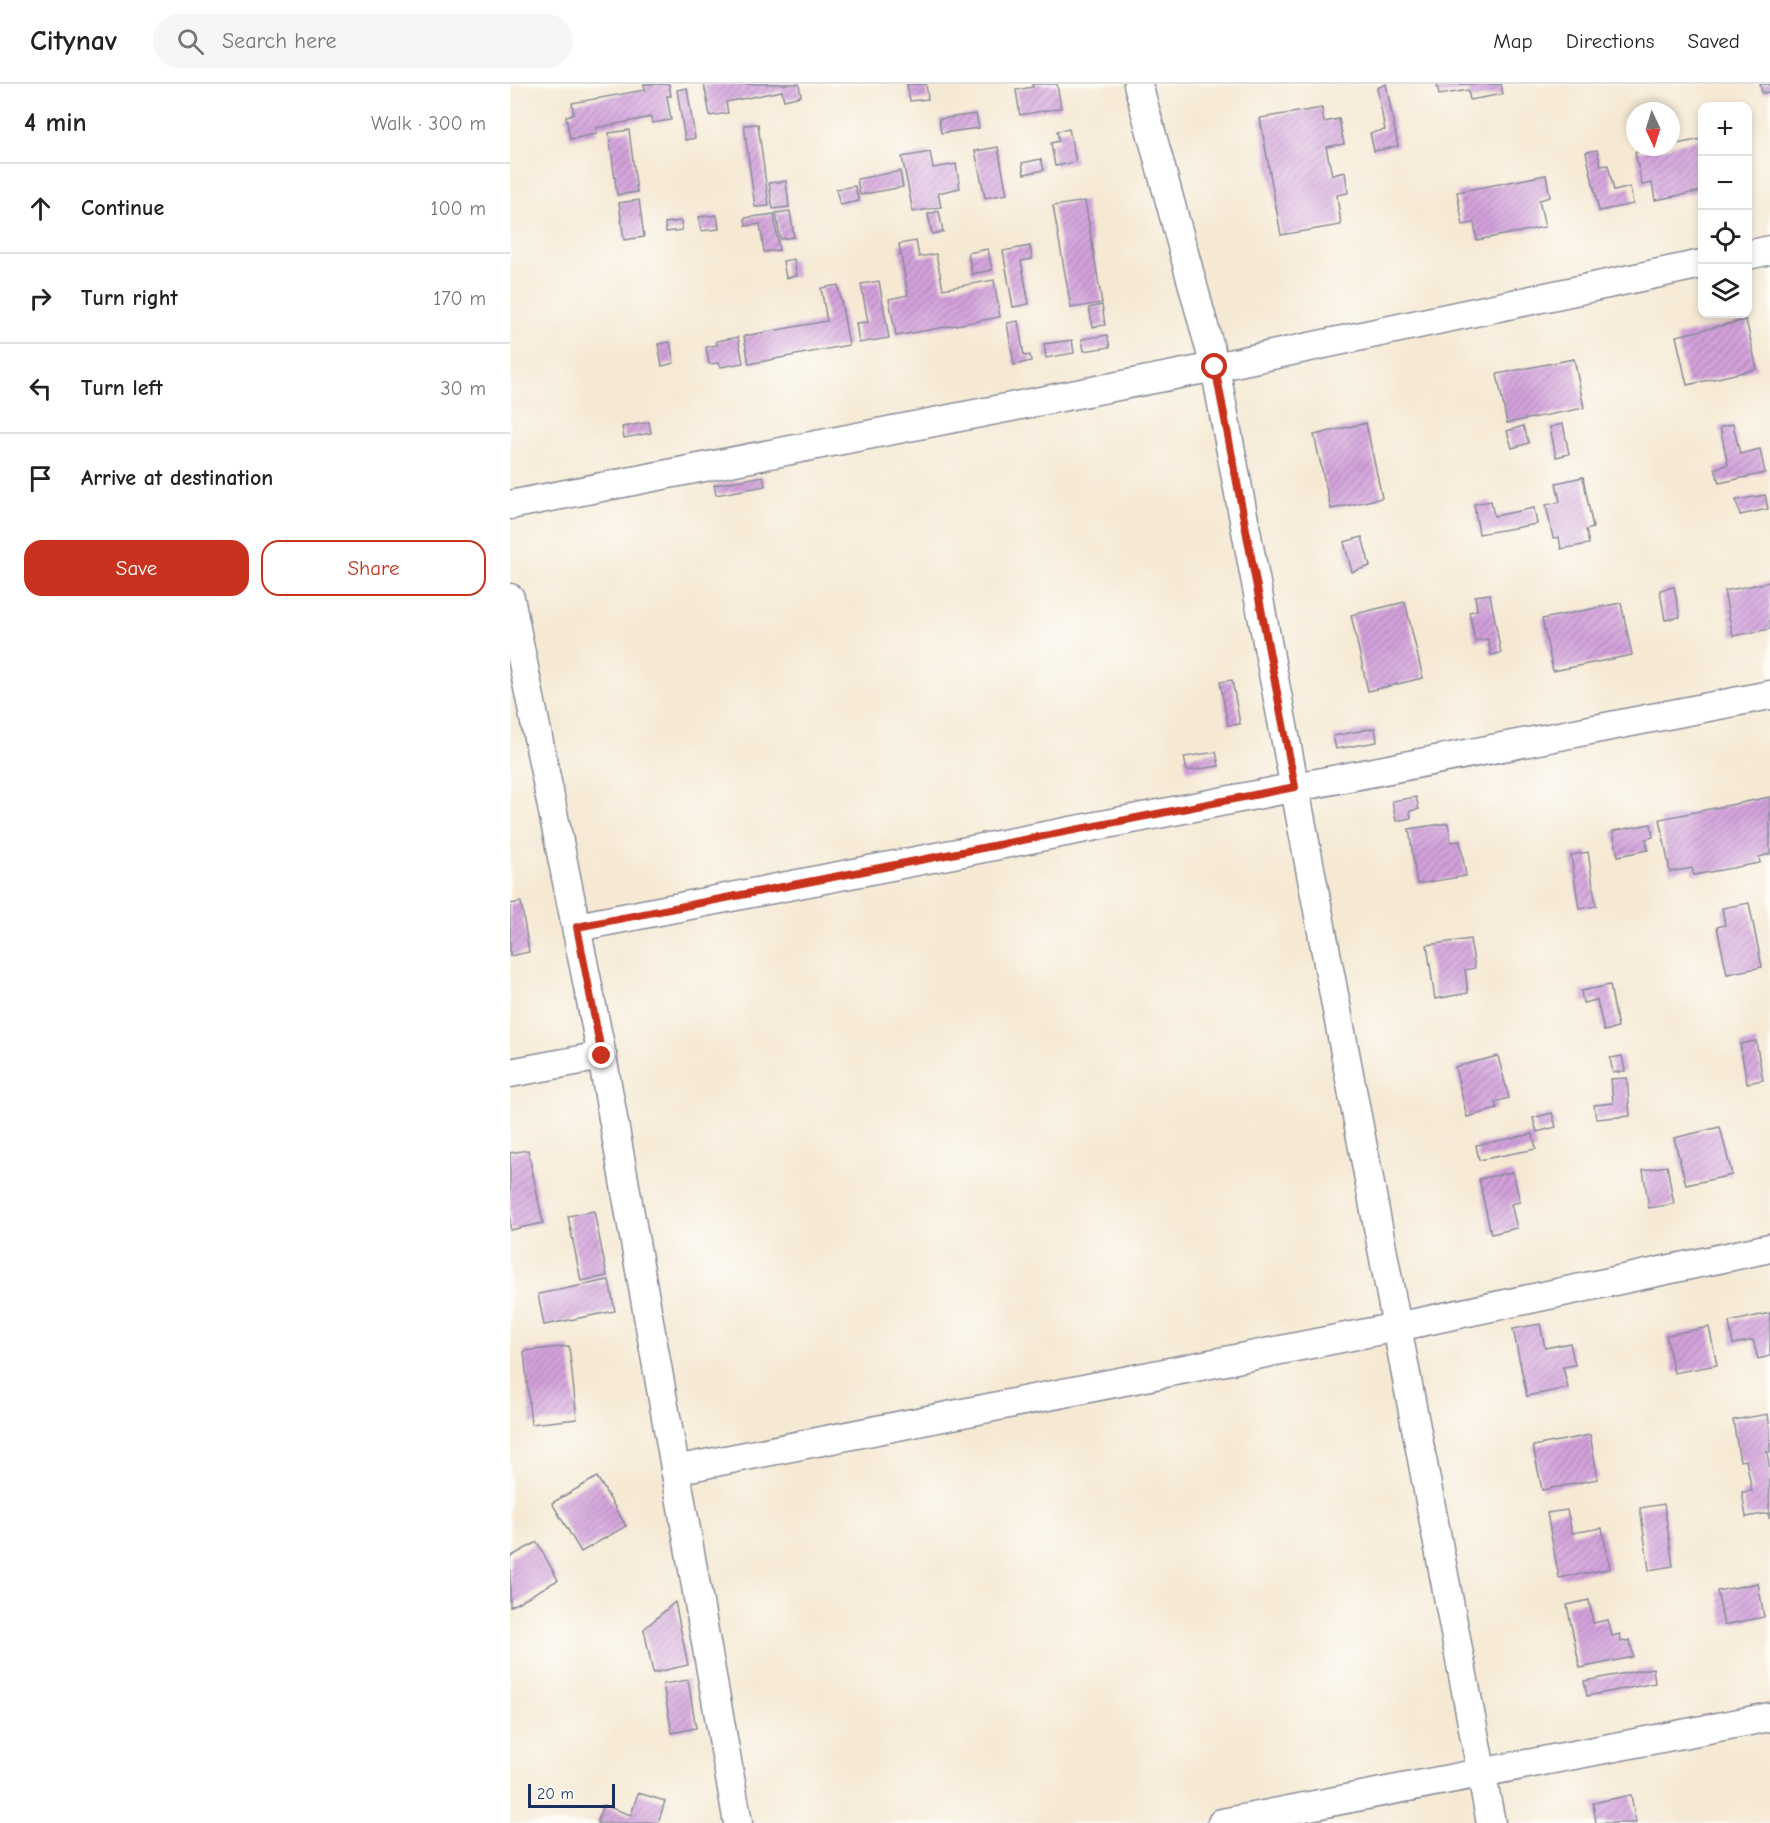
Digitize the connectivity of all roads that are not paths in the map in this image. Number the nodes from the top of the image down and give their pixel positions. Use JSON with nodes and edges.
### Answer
{"nodes":[{"id":1,"x":1138,"y":84,"type":"edge"},
{"id":2,"x":1770,"y":250,"type":"edge"},
{"id":3,"x":1752,"y":254,"type":"edge"},
{"id":4,"x":1698,"y":265,"type":"edge"},
{"id":5,"x":1215,"y":367,"type":"junction"},
{"id":6,"x":510,"y":505,"type":"edge"},
{"id":7,"x":510,"y":598,"type":"edge"},
{"id":8,"x":1770,"y":695,"type":"edge"},
{"id":9,"x":1295,"y":787,"type":"junction"},
{"id":10,"x":577,"y":927,"type":"junction"},
{"id":11,"x":602,"y":1056,"type":"junction"},
{"id":12,"x":510,"y":1073,"type":"edge"},
{"id":13,"x":1770,"y":1248,"type":"edge"},
{"id":14,"x":1397,"y":1327,"type":"junction"},
{"id":15,"x":675,"y":1470,"type":"junction"},
{"id":16,"x":1770,"y":1718,"type":"edge"},
{"id":17,"x":1482,"y":1772,"type":"junction"},
{"id":18,"x":738,"y":1823,"type":"edge"},
{"id":19,"x":1222,"y":1823,"type":"edge"},
{"id":20,"x":1491,"y":1823,"type":"edge"}],
"edges":[{"from":1,"to":5,"type":"street"},
{"from":2,"to":3,"type":"street"},
{"from":4,"to":5,"type":"street"},
{"from":5,"to":6,"type":"street"},
{"from":5,"to":9,"type":"street"},
{"from":7,"to":10,"type":"street"},
{"from":8,"to":9,"type":"street"},
{"from":9,"to":10,"type":"street"},
{"from":9,"to":14,"type":"street"},
{"from":10,"to":11,"type":"street"},
{"from":11,"to":12,"type":"street"},
{"from":11,"to":15,"type":"street"},
{"from":13,"to":14,"type":"street"},
{"from":14,"to":15,"type":"street"},
{"from":14,"to":17,"type":"street"},
{"from":15,"to":18,"type":"street"},
{"from":16,"to":17,"type":"street"},
{"from":17,"to":19,"type":"street"},
{"from":17,"to":20,"type":"street"}]}
